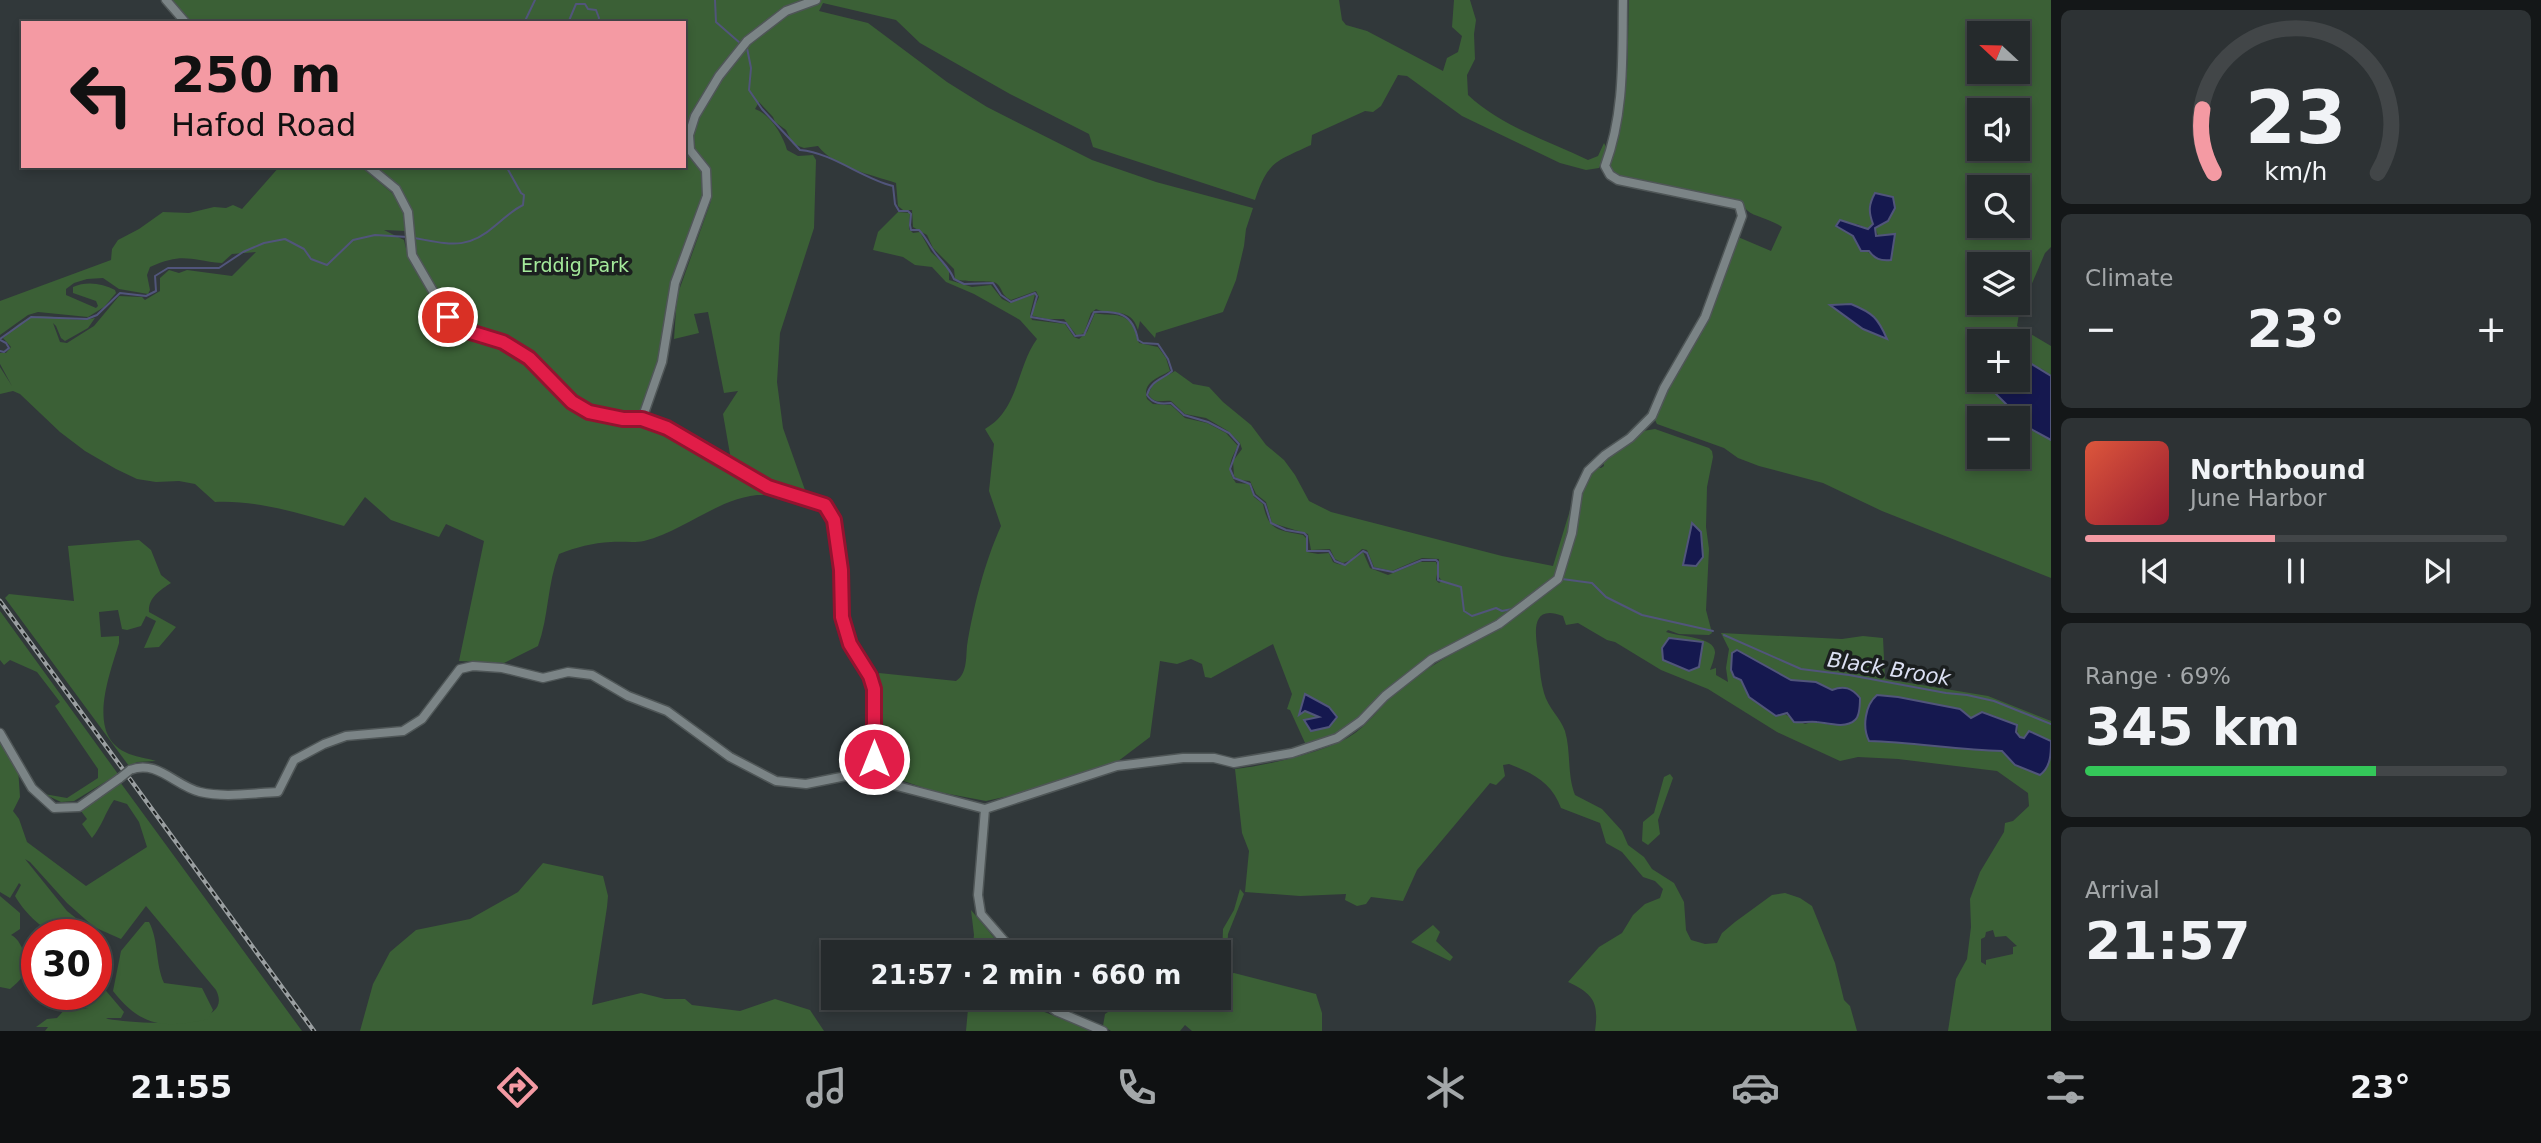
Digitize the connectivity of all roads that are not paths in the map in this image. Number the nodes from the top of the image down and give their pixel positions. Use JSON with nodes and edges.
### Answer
{"nodes":[{"id":1,"x":166,"y":0,"type":"edge"},
{"id":2,"x":816,"y":0,"type":"edge"},
{"id":3,"x":1623,"y":0,"type":"edge"},
{"id":4,"x":184,"y":21,"type":"edge"},
{"id":5,"x":370,"y":168,"type":"edge"},
{"id":6,"x":642,"y":419,"type":"junction"},
{"id":7,"x":0,"y":733,"type":"edge"},
{"id":8,"x":874,"y":780,"type":"junction"},
{"id":9,"x":985,"y":809,"type":"junction"},
{"id":10,"x":1004,"y":940,"type":"edge"},
{"id":11,"x":1056,"y":1010,"type":"edge"},
{"id":12,"x":1104,"y":1031,"type":"edge"}],
"edges":[{"from":1,"to":4,"type":"street"},
{"from":2,"to":6,"type":"street"},
{"from":3,"to":9,"type":"street"},
{"from":5,"to":6,"type":"street"},
{"from":6,"to":8,"type":"street"},
{"from":7,"to":8,"type":"street","bridge":true},
{"from":8,"to":9,"type":"street"},
{"from":9,"to":10,"type":"street"},
{"from":11,"to":12,"type":"street"}]}
